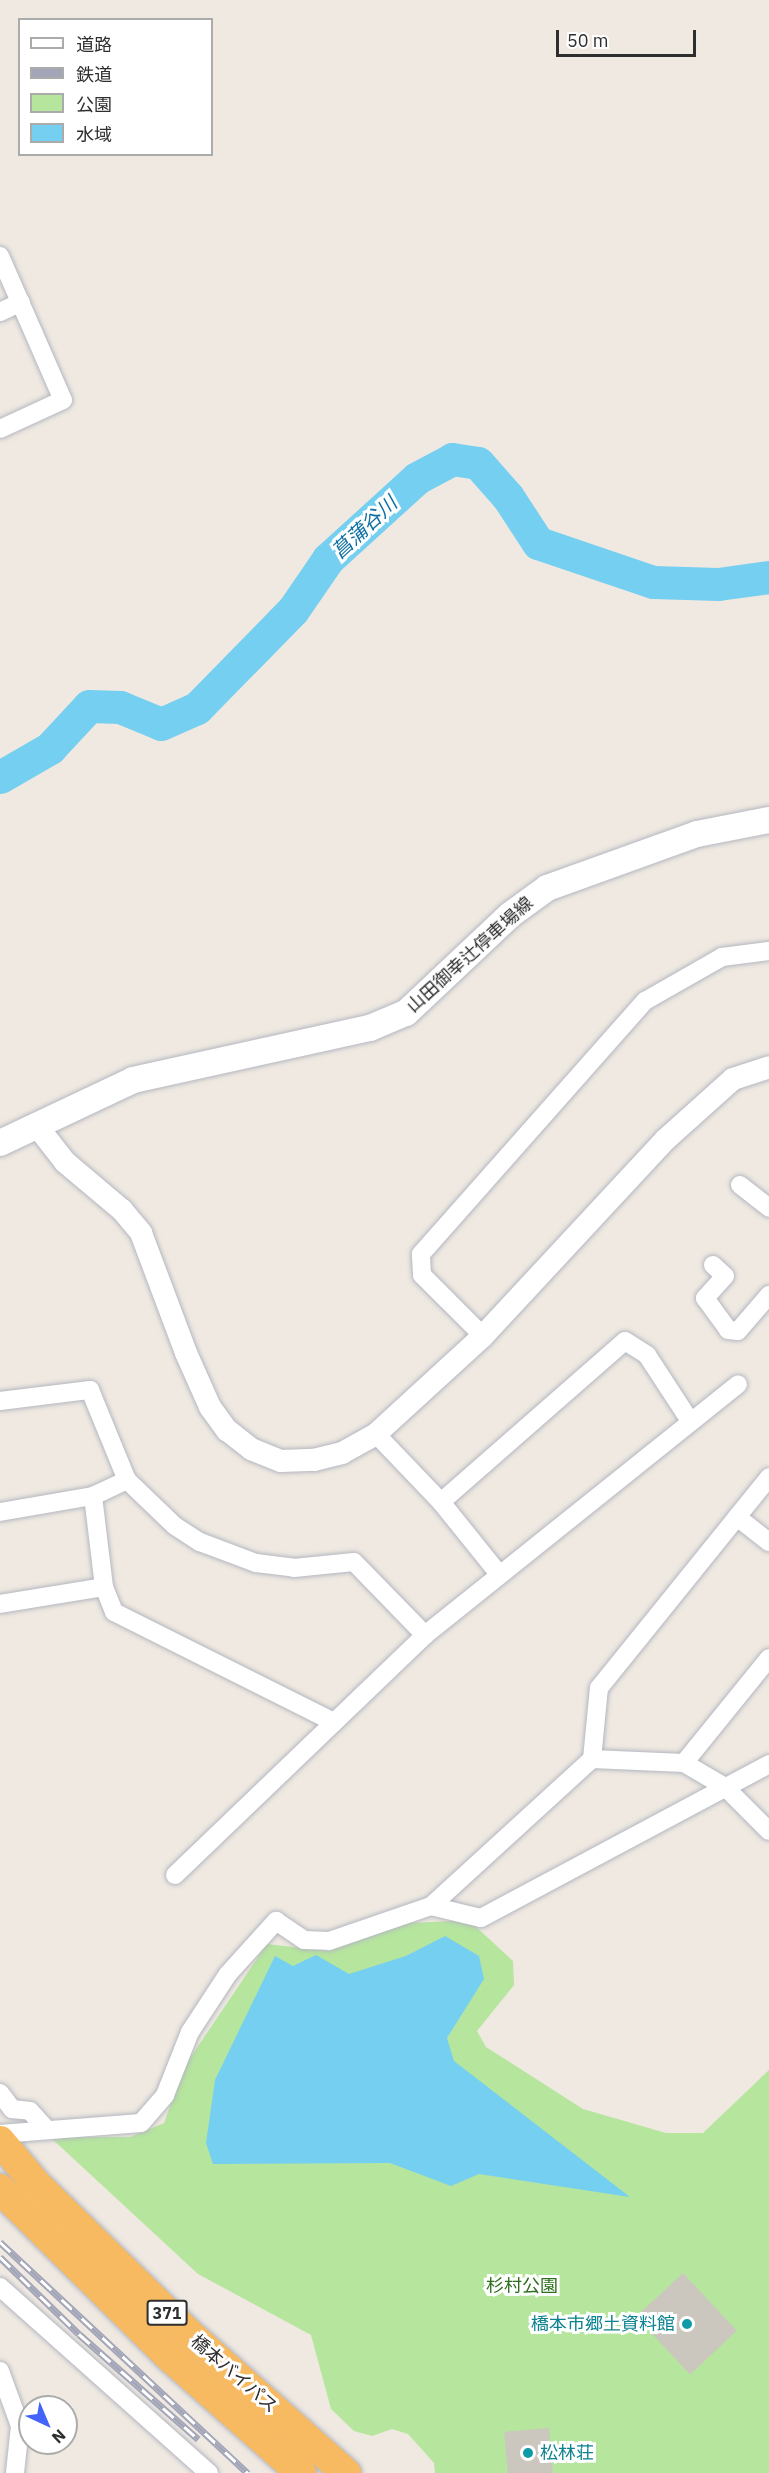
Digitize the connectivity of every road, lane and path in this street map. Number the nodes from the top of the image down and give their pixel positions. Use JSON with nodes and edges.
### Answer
{"nodes":[{"id":1,"x":0,"y":256,"type":"edge"},
{"id":2,"x":21,"y":302,"type":"junction"},
{"id":3,"x":0,"y":312,"type":"edge"},
{"id":4,"x":0,"y":429,"type":"edge"},
{"id":5,"x":769,"y":820,"type":"edge"},
{"id":6,"x":769,"y":951,"type":"edge"},
{"id":7,"x":769,"y":1067,"type":"edge"},
{"id":8,"x":37,"y":1126,"type":"junction"},
{"id":9,"x":0,"y":1143,"type":"edge"},
{"id":10,"x":740,"y":1185,"type":"dead end"},
{"id":11,"x":769,"y":1208,"type":"edge"},
{"id":12,"x":713,"y":1264,"type":"dead end"},
{"id":13,"x":769,"y":1295,"type":"edge"},
{"id":14,"x":483,"y":1336,"type":"junction"},
{"id":15,"x":738,"y":1384,"type":"dead end"},
{"id":16,"x":0,"y":1401,"type":"edge"},
{"id":17,"x":690,"y":1421,"type":"junction"},
{"id":18,"x":376,"y":1434,"type":"junction"},
{"id":19,"x":769,"y":1477,"type":"edge"},
{"id":20,"x":127,"y":1480,"type":"junction"},
{"id":21,"x":93,"y":1496,"type":"junction"},
{"id":22,"x":441,"y":1502,"type":"junction"},
{"id":23,"x":0,"y":1512,"type":"edge"},
{"id":24,"x":737,"y":1517,"type":"junction"},
{"id":25,"x":769,"y":1542,"type":"edge"},
{"id":26,"x":498,"y":1573,"type":"junction"},
{"id":27,"x":104,"y":1587,"type":"junction"},
{"id":28,"x":0,"y":1604,"type":"edge"},
{"id":29,"x":425,"y":1635,"type":"junction"},
{"id":30,"x":769,"y":1658,"type":"edge"},
{"id":31,"x":334,"y":1722,"type":"junction"},
{"id":32,"x":592,"y":1759,"type":"junction"},
{"id":33,"x":684,"y":1763,"type":"junction"},
{"id":34,"x":769,"y":1764,"type":"edge"},
{"id":35,"x":725,"y":1787,"type":"junction"},
{"id":36,"x":769,"y":1831,"type":"edge"},
{"id":37,"x":175,"y":1875,"type":"dead end"},
{"id":38,"x":431,"y":1906,"type":"junction"},
{"id":39,"x":0,"y":2093,"type":"edge"},
{"id":40,"x":47,"y":2130,"type":"junction"},
{"id":41,"x":0,"y":2134,"type":"edge"},
{"id":42,"x":0,"y":2141,"type":"edge"},
{"id":43,"x":0,"y":2188,"type":"edge"},
{"id":44,"x":0,"y":2287,"type":"edge"},
{"id":45,"x":0,"y":2371,"type":"edge"},
{"id":46,"x":15,"y":2473,"type":"edge"},
{"id":47,"x":209,"y":2473,"type":"edge"},
{"id":48,"x":301,"y":2473,"type":"edge"},
{"id":49,"x":346,"y":2473,"type":"edge"}],
"edges":[{"from":1,"to":2,"type":"street"},
{"from":2,"to":3,"type":"street"},
{"from":2,"to":4,"type":"street"},
{"from":5,"to":8,"type":"main road","name":"山田御幸辻停車場線"},
{"from":6,"to":14,"type":"street"},
{"from":7,"to":14,"type":"street"},
{"from":8,"to":9,"type":"main road","name":"山田御幸辻停車場線"},
{"from":8,"to":18,"type":"street"},
{"from":10,"to":11,"type":"street"},
{"from":12,"to":13,"type":"street"},
{"from":14,"to":18,"type":"street"},
{"from":15,"to":17,"type":"street"},
{"from":16,"to":20,"type":"street"},
{"from":17,"to":22,"type":"street"},
{"from":17,"to":26,"type":"street"},
{"from":18,"to":22,"type":"street"},
{"from":19,"to":24,"type":"street"},
{"from":20,"to":21,"type":"street"},
{"from":20,"to":29,"type":"street"},
{"from":21,"to":23,"type":"street"},
{"from":21,"to":27,"type":"street"},
{"from":22,"to":26,"type":"street"},
{"from":24,"to":25,"type":"street"},
{"from":24,"to":32,"type":"street"},
{"from":26,"to":29,"type":"street"},
{"from":27,"to":28,"type":"street"},
{"from":27,"to":31,"type":"street"},
{"from":29,"to":31,"type":"street"},
{"from":30,"to":33,"type":"street"},
{"from":31,"to":37,"type":"street"},
{"from":32,"to":33,"type":"street"},
{"from":32,"to":38,"type":"street"},
{"from":33,"to":35,"type":"street"},
{"from":34,"to":35,"type":"street"},
{"from":35,"to":36,"type":"street"},
{"from":35,"to":38,"type":"street"},
{"from":38,"to":40,"type":"street"},
{"from":39,"to":40,"type":"street"},
{"from":40,"to":41,"type":"street"},
{"from":42,"to":49,"type":"highway","name":"橋本バイパス","number":"371"},
{"from":43,"to":48,"type":"highway","name":"橋本バイパス","number":"371"},
{"from":44,"to":47,"type":"street"},
{"from":45,"to":46,"type":"street"}]}
